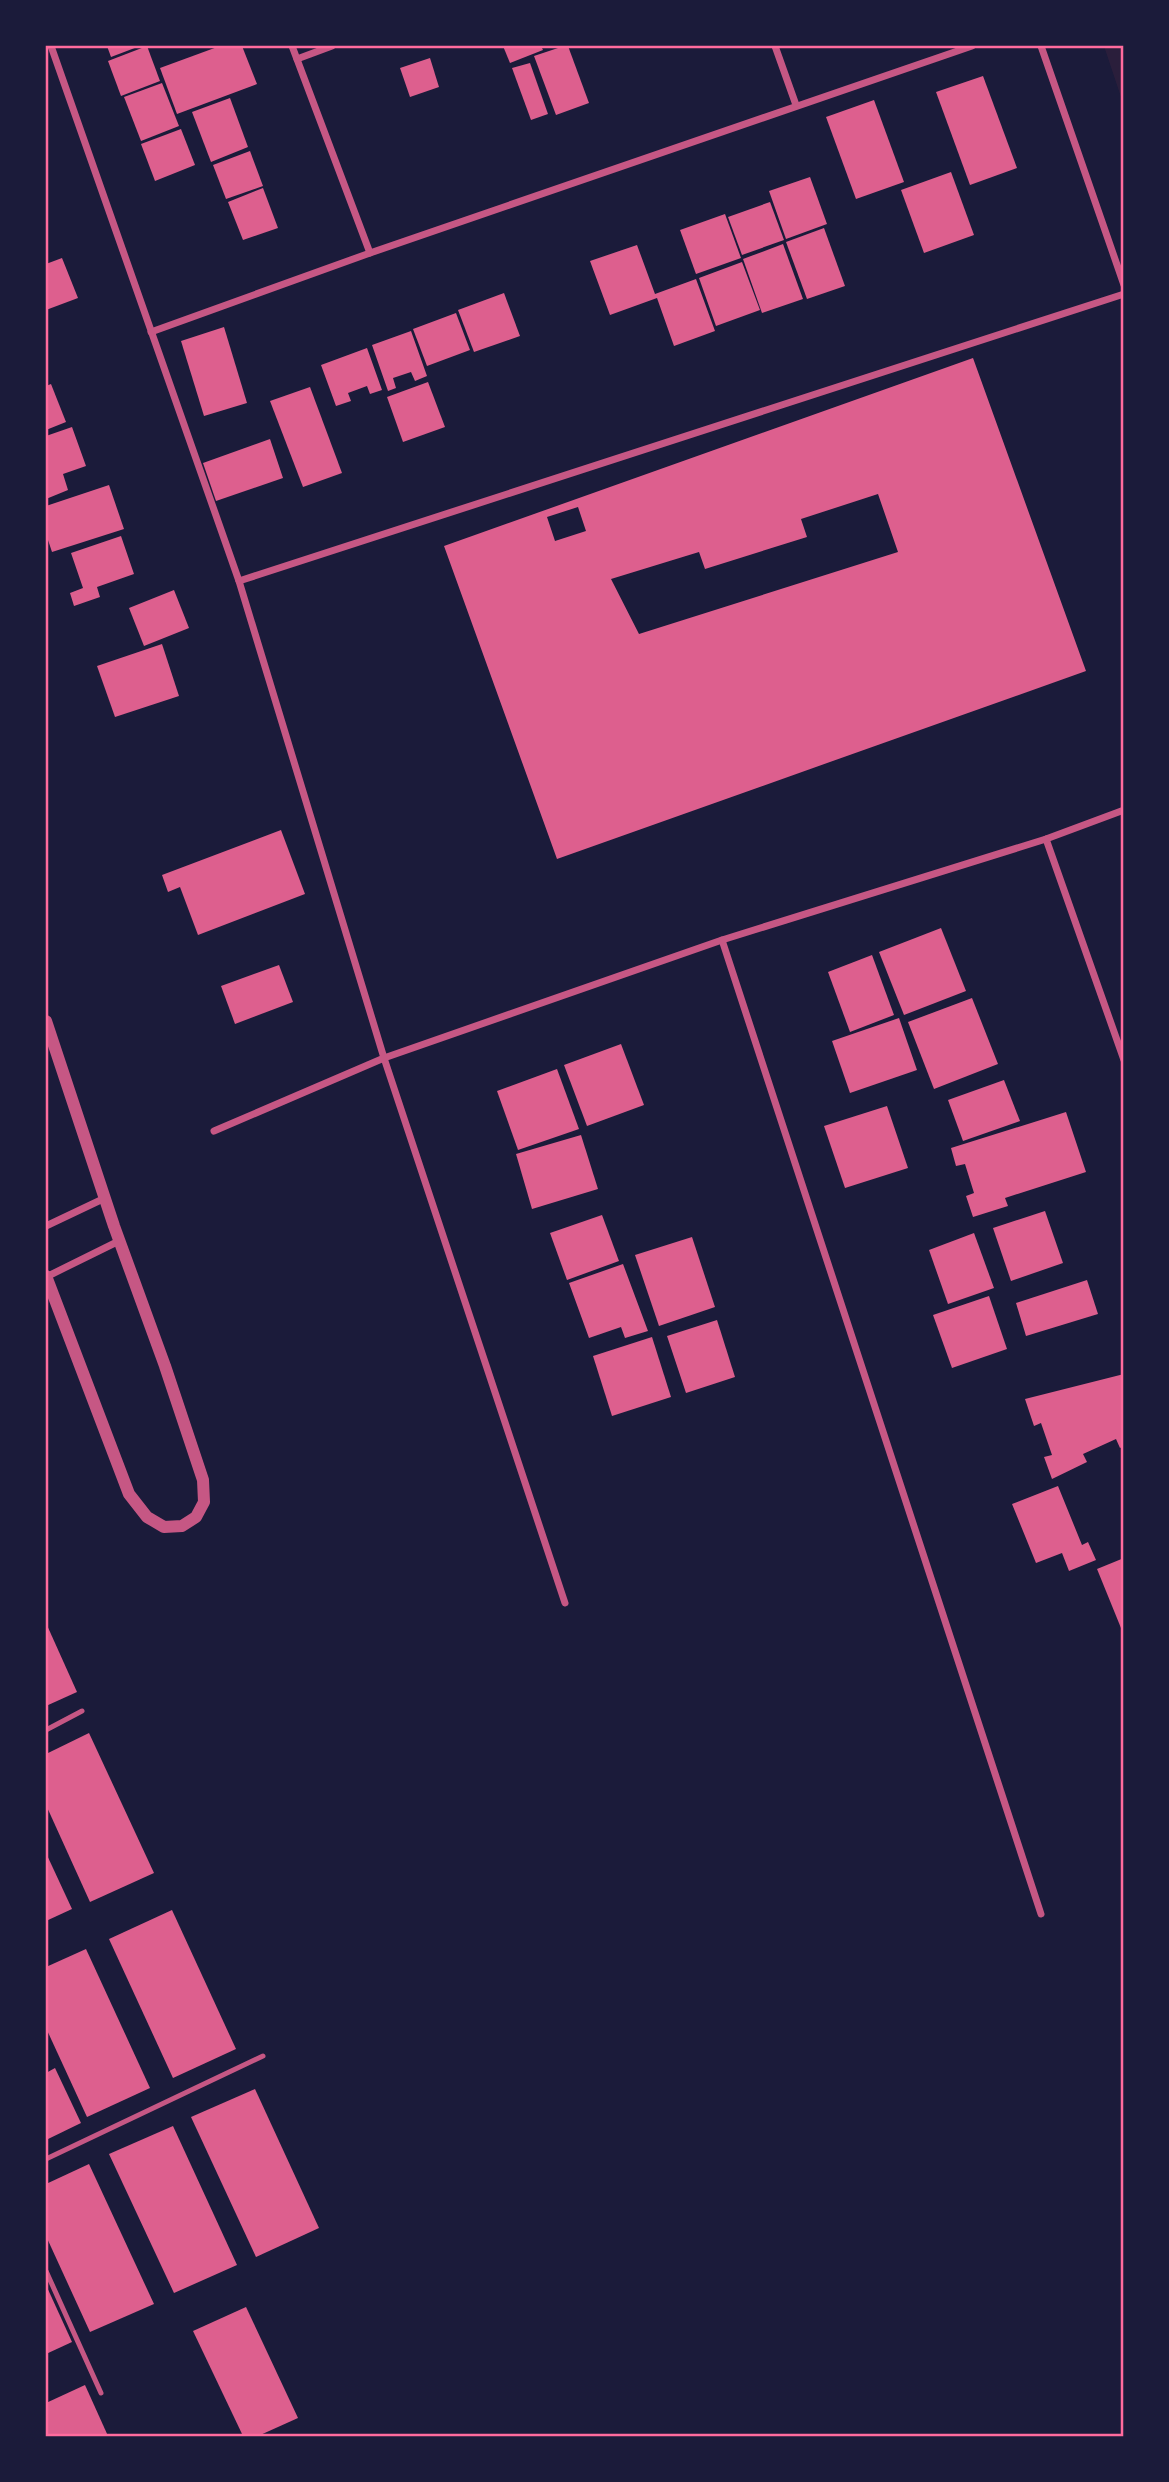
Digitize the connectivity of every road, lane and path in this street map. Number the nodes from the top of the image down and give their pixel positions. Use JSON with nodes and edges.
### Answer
{"nodes":[{"id":1,"x":51,"y":46,"type":"edge"},
{"id":2,"x":292,"y":46,"type":"edge"},
{"id":3,"x":332,"y":46,"type":"edge"},
{"id":4,"x":775,"y":46,"type":"edge"},
{"id":5,"x":972,"y":46,"type":"edge"},
{"id":6,"x":1041,"y":46,"type":"edge"},
{"id":7,"x":297,"y":59,"type":"junction"},
{"id":8,"x":796,"y":105,"type":"junction"},
{"id":9,"x":370,"y":253,"type":"junction"},
{"id":10,"x":1124,"y":285,"type":"edge"},
{"id":11,"x":1124,"y":294,"type":"edge"},
{"id":12,"x":150,"y":332,"type":"junction"},
{"id":13,"x":239,"y":581,"type":"junction"},
{"id":14,"x":1124,"y":810,"type":"edge"},
{"id":15,"x":1046,"y":839,"type":"junction"},
{"id":16,"x":722,"y":940,"type":"junction"},
{"id":17,"x":46,"y":1021,"type":"edge"},
{"id":18,"x":384,"y":1058,"type":"junction"},
{"id":19,"x":1124,"y":1060,"type":"edge"},
{"id":20,"x":214,"y":1131,"type":"dead end"},
{"id":21,"x":105,"y":1198,"type":"junction"},
{"id":22,"x":46,"y":1226,"type":"edge"},
{"id":23,"x":119,"y":1241,"type":"junction"},
{"id":24,"x":46,"y":1277,"type":"edge"},
{"id":25,"x":565,"y":1603,"type":"dead end"},
{"id":26,"x":82,"y":1711,"type":"dead end"},
{"id":27,"x":46,"y":1730,"type":"edge"},
{"id":28,"x":1041,"y":1914,"type":"dead end"},
{"id":29,"x":262,"y":2056,"type":"dead end"},
{"id":30,"x":46,"y":2159,"type":"edge"},
{"id":31,"x":46,"y":2271,"type":"edge"},
{"id":32,"x":101,"y":2393,"type":"dead end"}],
"edges":[{"from":1,"to":12,"type":"street"},
{"from":2,"to":7,"type":"street"},
{"from":3,"to":7,"type":"street"},
{"from":4,"to":8,"type":"street"},
{"from":5,"to":8,"type":"street"},
{"from":6,"to":10,"type":"street"},
{"from":7,"to":9,"type":"street"},
{"from":8,"to":9,"type":"street"},
{"from":9,"to":12,"type":"street"},
{"from":11,"to":13,"type":"street"},
{"from":12,"to":13,"type":"street"},
{"from":13,"to":18,"type":"street"},
{"from":14,"to":15,"type":"street"},
{"from":15,"to":16,"type":"street"},
{"from":15,"to":19,"type":"street"},
{"from":16,"to":18,"type":"street"},
{"from":16,"to":28,"type":"street"},
{"from":17,"to":21,"type":"street"},
{"from":18,"to":20,"type":"street"},
{"from":18,"to":25,"type":"street"},
{"from":21,"to":22,"type":"street"},
{"from":21,"to":23,"type":"street"},
{"from":23,"to":24,"type":"street"},
{"from":23,"to":24,"type":"street"},
{"from":26,"to":27,"type":"lane"},
{"from":29,"to":30,"type":"lane"},
{"from":31,"to":32,"type":"lane"}]}
